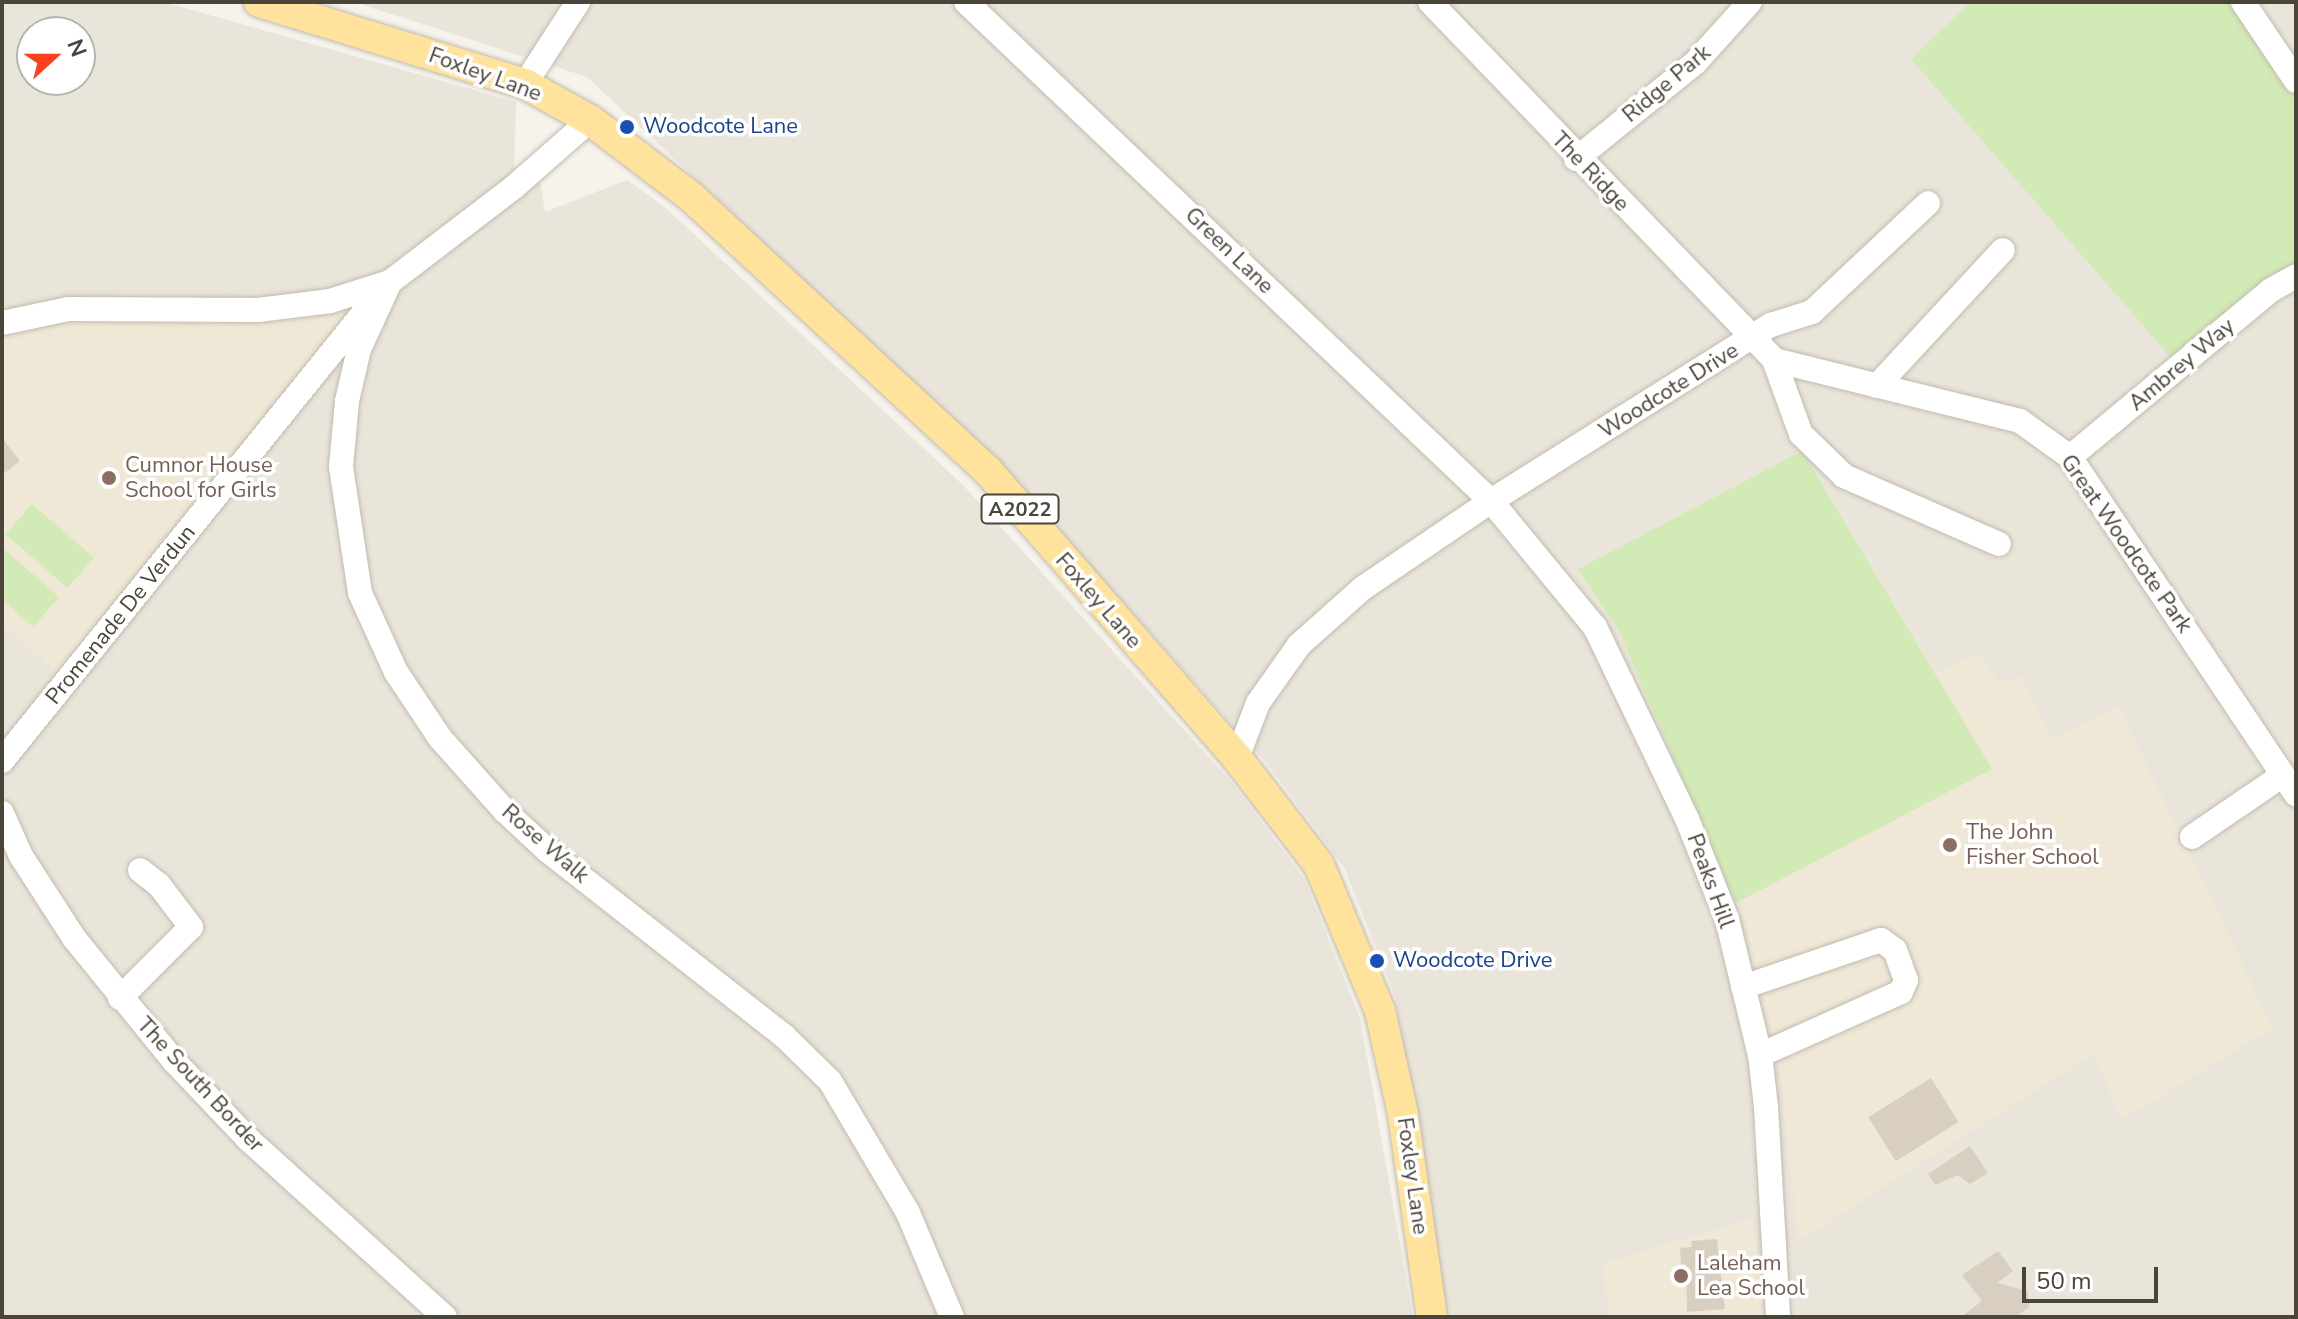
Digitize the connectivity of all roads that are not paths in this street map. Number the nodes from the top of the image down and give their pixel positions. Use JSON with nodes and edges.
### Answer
{"nodes":[{"id":1,"x":259,"y":2,"type":"edge"},
{"id":2,"x":578,"y":2,"type":"edge"},
{"id":3,"x":966,"y":2,"type":"edge"},
{"id":4,"x":1430,"y":2,"type":"edge"},
{"id":5,"x":1750,"y":2,"type":"edge"},
{"id":6,"x":2243,"y":2,"type":"edge"},
{"id":7,"x":2296,"y":81,"type":"edge"},
{"id":8,"x":525,"y":84,"type":"junction"},
{"id":9,"x":590,"y":120,"type":"junction"},
{"id":10,"x":1576,"y":159,"type":"junction"},
{"id":11,"x":1928,"y":203,"type":"dead end"},
{"id":12,"x":2003,"y":250,"type":"dead end"},
{"id":13,"x":2296,"y":276,"type":"edge"},
{"id":14,"x":390,"y":282,"type":"junction"},
{"id":15,"x":2,"y":323,"type":"edge"},
{"id":16,"x":1754,"y":339,"type":"junction"},
{"id":17,"x":1774,"y":360,"type":"junction"},
{"id":18,"x":1877,"y":386,"type":"junction"},
{"id":19,"x":2070,"y":457,"type":"junction"},
{"id":20,"x":1491,"y":501,"type":"junction"},
{"id":21,"x":1999,"y":544,"type":"dead end"},
{"id":22,"x":1237,"y":758,"type":"junction"},
{"id":23,"x":2,"y":761,"type":"edge"},
{"id":24,"x":2289,"y":784,"type":"edge"},
{"id":25,"x":2,"y":813,"type":"edge"},
{"id":26,"x":2192,"y":837,"type":"dead end"},
{"id":27,"x":140,"y":870,"type":"dead end"},
{"id":28,"x":1743,"y":987,"type":"junction"},
{"id":29,"x":120,"y":998,"type":"junction"},
{"id":30,"x":1760,"y":1055,"type":"junction"},
{"id":31,"x":445,"y":1317,"type":"edge"},
{"id":32,"x":952,"y":1317,"type":"edge"},
{"id":33,"x":1432,"y":1317,"type":"edge"},
{"id":34,"x":1778,"y":1317,"type":"edge"}],
"edges":[{"from":1,"to":8,"type":"main road","name":"Foxley Lane","number":"A2022"},
{"from":2,"to":8,"type":"street"},
{"from":3,"to":20,"type":"street","name":"Green Lane"},
{"from":4,"to":10,"type":"street","name":"The Ridge"},
{"from":5,"to":10,"type":"street","name":"Ridge Park"},
{"from":6,"to":7,"type":"street"},
{"from":8,"to":9,"type":"main road","name":"Foxley Lane","number":"A2022"},
{"from":9,"to":14,"type":"street"},
{"from":9,"to":22,"type":"main road","name":"Foxley Lane","number":"A2022"},
{"from":10,"to":16,"type":"street","name":"The Ridge"},
{"from":11,"to":16,"type":"street","name":"Woodcote Drive"},
{"from":12,"to":18,"type":"street"},
{"from":13,"to":19,"type":"street","name":"Ambrey Way"},
{"from":14,"to":15,"type":"street"},
{"from":14,"to":23,"type":"street","name":"Promenade De Verdun"},
{"from":14,"to":32,"type":"street","name":"Rose Walk"},
{"from":16,"to":17,"type":"street"},
{"from":16,"to":20,"type":"street","name":"Woodcote Drive"},
{"from":17,"to":18,"type":"street","name":"Great Woodcote Park"},
{"from":17,"to":21,"type":"street"},
{"from":18,"to":19,"type":"street","name":"Great Woodcote Park"},
{"from":19,"to":24,"type":"street","name":"Great Woodcote Park"},
{"from":20,"to":22,"type":"street","name":"Woodcote Drive"},
{"from":20,"to":28,"type":"street","name":"Peaks Hill"},
{"from":22,"to":33,"type":"main road","name":"Foxley Lane","number":"A2022"},
{"from":24,"to":26,"type":"street"},
{"from":25,"to":29,"type":"street","name":"The South Border"},
{"from":27,"to":29,"type":"street"},
{"from":28,"to":30,"type":"street","name":"Peaks Hill"},
{"from":28,"to":30,"type":"street"},
{"from":29,"to":31,"type":"street","name":"The South Border"},
{"from":30,"to":34,"type":"street","name":"Peaks Hill"}]}
